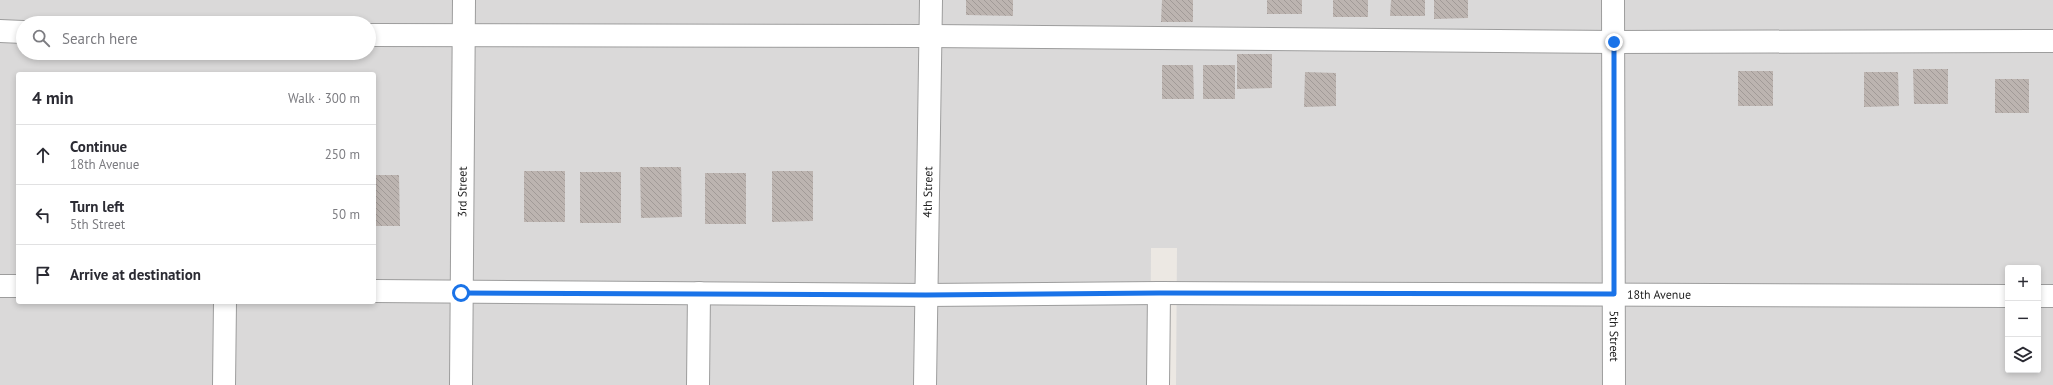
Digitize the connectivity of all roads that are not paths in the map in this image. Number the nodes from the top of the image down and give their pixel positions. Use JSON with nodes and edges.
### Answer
{"nodes":[{"id":1,"x":464,"y":0,"type":"edge"},
{"id":2,"x":931,"y":0,"type":"edge"},
{"id":3,"x":1613,"y":0,"type":"edge"},
{"id":4,"x":0,"y":31,"type":"edge"},
{"id":5,"x":16,"y":32,"type":"edge"},
{"id":6,"x":376,"y":35,"type":"edge"},
{"id":7,"x":464,"y":36,"type":"junction"},
{"id":8,"x":930,"y":36,"type":"junction"},
{"id":9,"x":2053,"y":41,"type":"edge"},
{"id":10,"x":1614,"y":42,"type":"junction"},
{"id":11,"x":0,"y":286,"type":"edge"},
{"id":12,"x":16,"y":286,"type":"edge"},
{"id":13,"x":376,"y":291,"type":"edge"},
{"id":14,"x":461,"y":293,"type":"junction"},
{"id":15,"x":699,"y":293,"type":"junction"},
{"id":16,"x":1159,"y":293,"type":"junction"},
{"id":17,"x":1614,"y":294,"type":"junction"},
{"id":18,"x":926,"y":295,"type":"junction"},
{"id":19,"x":2005,"y":296,"type":"edge"},
{"id":20,"x":2041,"y":296,"type":"edge"},
{"id":21,"x":2053,"y":296,"type":"edge"},
{"id":22,"x":225,"y":304,"type":"edge"},
{"id":23,"x":224,"y":385,"type":"edge"},
{"id":24,"x":461,"y":385,"type":"edge"},
{"id":25,"x":698,"y":385,"type":"edge"},
{"id":26,"x":925,"y":385,"type":"edge"},
{"id":27,"x":1158,"y":385,"type":"edge"},
{"id":28,"x":1614,"y":385,"type":"edge"}],
"edges":[{"from":1,"to":7,"type":"street","name":"3rd Street"},
{"from":2,"to":8,"type":"street","name":"4th Street"},
{"from":3,"to":10,"type":"street","name":"5th Street"},
{"from":4,"to":5,"type":"street"},
{"from":6,"to":7,"type":"street"},
{"from":7,"to":8,"type":"street"},
{"from":7,"to":14,"type":"street","name":"3rd Street"},
{"from":8,"to":10,"type":"street"},
{"from":8,"to":18,"type":"street","name":"4th Street"},
{"from":9,"to":10,"type":"street"},
{"from":10,"to":17,"type":"street","name":"5th Street"},
{"from":11,"to":12,"type":"street"},
{"from":13,"to":14,"type":"street","name":"18th Avenue"},
{"from":14,"to":15,"type":"street","name":"18th Avenue"},
{"from":14,"to":24,"type":"street","name":"3rd Street"},
{"from":15,"to":18,"type":"street","name":"18th Avenue"},
{"from":15,"to":25,"type":"street"},
{"from":16,"to":17,"type":"street","name":"18th Avenue"},
{"from":16,"to":18,"type":"street","name":"18th Avenue"},
{"from":16,"to":27,"type":"street"},
{"from":17,"to":19,"type":"street","name":"18th Avenue"},
{"from":17,"to":28,"type":"street","name":"5th Street"},
{"from":18,"to":26,"type":"street","name":"4th Street"},
{"from":20,"to":21,"type":"street"},
{"from":22,"to":23,"type":"street"}]}
